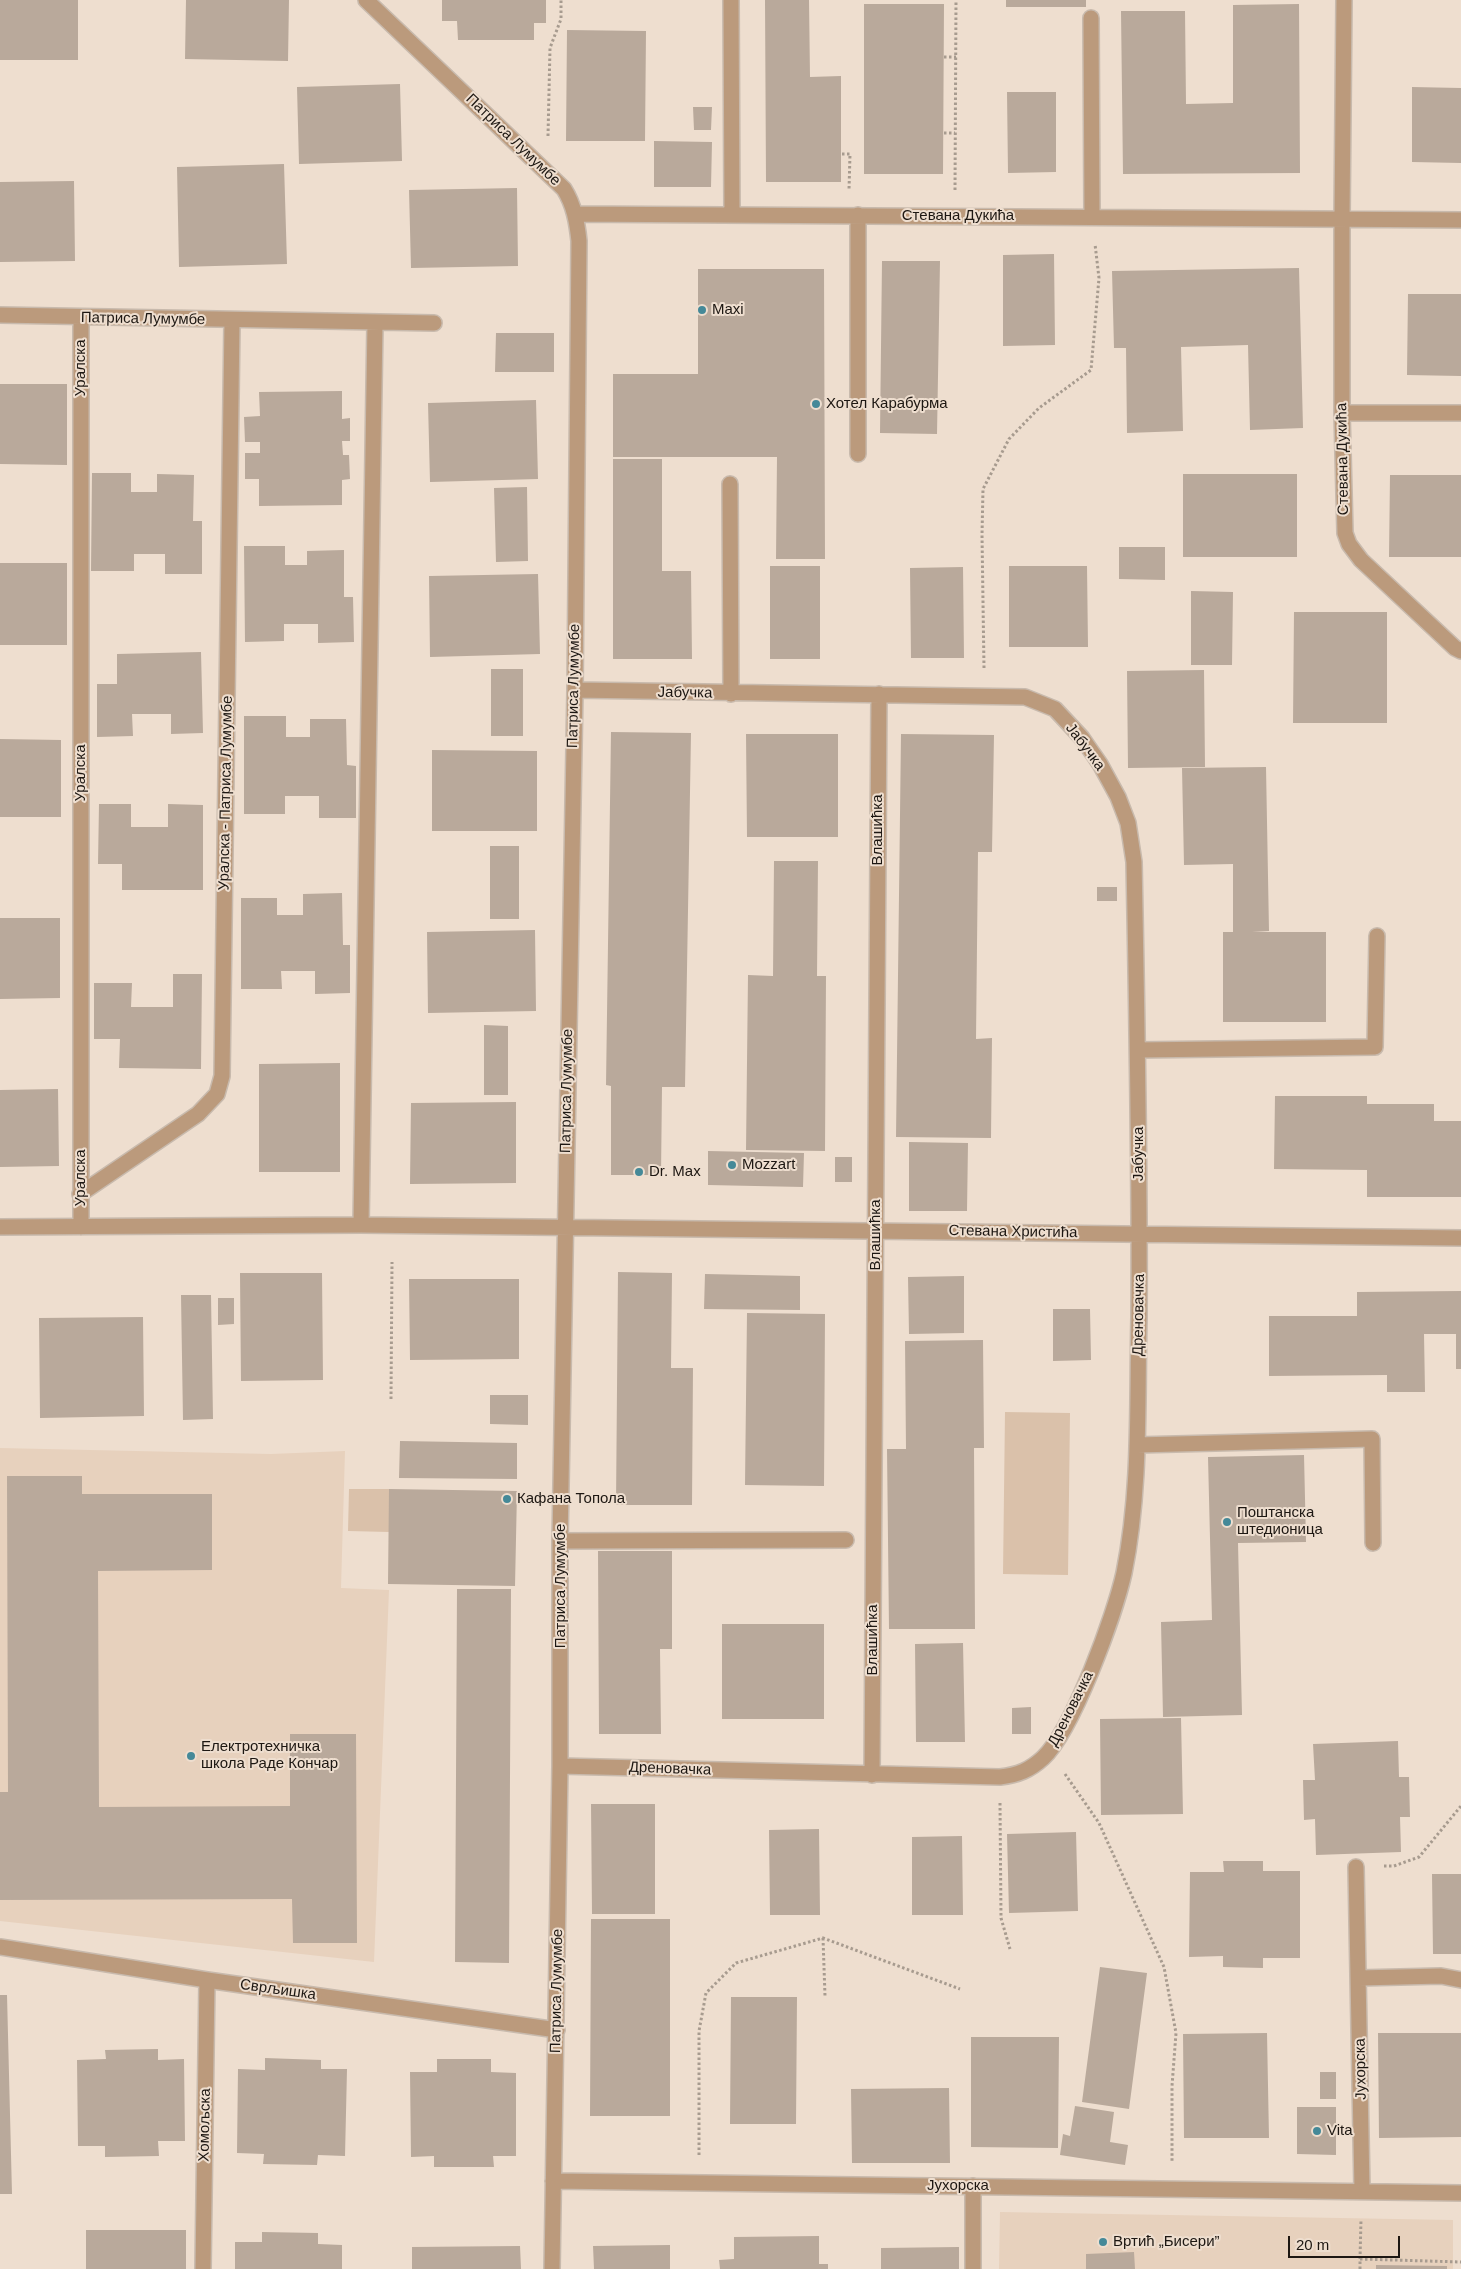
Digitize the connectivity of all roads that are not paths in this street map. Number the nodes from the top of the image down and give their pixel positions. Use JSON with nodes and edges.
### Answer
{"nodes":[{"id":1,"x":366,"y":0,"type":"edge"},
{"id":2,"x":730,"y":0,"type":"edge"},
{"id":3,"x":1344,"y":0,"type":"edge"},
{"id":4,"x":1091,"y":18,"type":"dead end"},
{"id":5,"x":575,"y":214,"type":"junction"},
{"id":6,"x":732,"y":214,"type":"junction"},
{"id":7,"x":853,"y":216,"type":"junction"},
{"id":8,"x":1092,"y":217,"type":"junction"},
{"id":9,"x":1342,"y":218,"type":"junction"},
{"id":10,"x":1461,"y":220,"type":"edge"},
{"id":11,"x":0,"y":315,"type":"edge"},
{"id":12,"x":81,"y":318,"type":"junction"},
{"id":13,"x":232,"y":320,"type":"junction"},
{"id":14,"x":375,"y":323,"type":"junction"},
{"id":15,"x":434,"y":323,"type":"dead end"},
{"id":16,"x":1342,"y":413,"type":"junction"},
{"id":17,"x":1461,"y":413,"type":"edge"},
{"id":18,"x":858,"y":454,"type":"dead end"},
{"id":19,"x":730,"y":484,"type":"dead end"},
{"id":20,"x":1461,"y":651,"type":"edge"},
{"id":21,"x":575,"y":690,"type":"junction"},
{"id":22,"x":732,"y":694,"type":"junction"},
{"id":23,"x":879,"y":694,"type":"junction"},
{"id":24,"x":1377,"y":936,"type":"dead end"},
{"id":25,"x":1138,"y":1050,"type":"junction"},
{"id":26,"x":80,"y":1194,"type":"junction"},
{"id":27,"x":361,"y":1225,"type":"junction"},
{"id":28,"x":0,"y":1226,"type":"edge"},
{"id":29,"x":81,"y":1227,"type":"junction"},
{"id":30,"x":565,"y":1228,"type":"junction"},
{"id":31,"x":876,"y":1230,"type":"junction"},
{"id":32,"x":1140,"y":1235,"type":"junction"},
{"id":33,"x":1461,"y":1238,"type":"edge"},
{"id":34,"x":1137,"y":1445,"type":"junction"},
{"id":35,"x":846,"y":1540,"type":"dead end"},
{"id":36,"x":560,"y":1541,"type":"junction"},
{"id":37,"x":1373,"y":1543,"type":"dead end"},
{"id":38,"x":560,"y":1766,"type":"junction"},
{"id":39,"x":872,"y":1775,"type":"junction"},
{"id":40,"x":1356,"y":1867,"type":"road end"},
{"id":41,"x":0,"y":1947,"type":"edge"},
{"id":42,"x":1359,"y":1978,"type":"junction"},
{"id":43,"x":207,"y":1980,"type":"junction"},
{"id":44,"x":1461,"y":1980,"type":"edge"},
{"id":45,"x":557,"y":2030,"type":"junction"},
{"id":46,"x":553,"y":2181,"type":"junction"},
{"id":47,"x":974,"y":2186,"type":"junction"},
{"id":48,"x":1362,"y":2190,"type":"junction"},
{"id":49,"x":1461,"y":2193,"type":"edge"},
{"id":50,"x":204,"y":2269,"type":"edge"},
{"id":51,"x":552,"y":2269,"type":"edge"},
{"id":52,"x":973,"y":2269,"type":"edge"}],
"edges":[{"from":1,"to":5,"type":"street","name":"Патриса Лумумбе"},
{"from":2,"to":6,"type":"street"},
{"from":3,"to":9,"type":"street","name":"Стевана Дукића"},
{"from":4,"to":8,"type":"street"},
{"from":5,"to":6,"type":"street","name":"Стевана Дукића"},
{"from":5,"to":21,"type":"street","name":"Патриса Лумумбе"},
{"from":6,"to":7,"type":"street","name":"Стевана Дукића"},
{"from":7,"to":8,"type":"street","name":"Стевана Дукића"},
{"from":7,"to":18,"type":"street"},
{"from":8,"to":9,"type":"street","name":"Стевана Дукића"},
{"from":9,"to":10,"type":"street","name":"Стевана Дукића"},
{"from":9,"to":16,"type":"street","name":"Стевана Дукића"},
{"from":11,"to":12,"type":"street","name":"Патриса Лумумбе"},
{"from":12,"to":13,"type":"street","name":"Патриса Лумумбе"},
{"from":12,"to":26,"type":"street","name":"Уралска"},
{"from":13,"to":14,"type":"street","name":"Патриса Лумумбе"},
{"from":13,"to":26,"type":"street","name":"Уралска - Патриса Лумумбе"},
{"from":14,"to":15,"type":"street","name":"Патриса Лумумбе"},
{"from":14,"to":27,"type":"street"},
{"from":16,"to":17,"type":"street"},
{"from":16,"to":20,"type":"street","name":"Стевана Дукића"},
{"from":19,"to":22,"type":"street"},
{"from":21,"to":22,"type":"street","name":"Јабучка"},
{"from":21,"to":30,"type":"street","name":"Патриса Лумумбе"},
{"from":22,"to":23,"type":"street","name":"Јабучка"},
{"from":23,"to":25,"type":"street","name":"Јабучка"},
{"from":23,"to":31,"type":"street","name":"Влашићка"},
{"from":24,"to":25,"type":"street"},
{"from":25,"to":32,"type":"street","name":"Јабучка"},
{"from":26,"to":29,"type":"street","name":"Уралска"},
{"from":27,"to":29,"type":"street","name":"Стевана Христића"},
{"from":27,"to":30,"type":"street","name":"Стевана Христића"},
{"from":28,"to":29,"type":"street","name":"Стевана Христића"},
{"from":30,"to":31,"type":"street","name":"Стевана Христића"},
{"from":30,"to":36,"type":"street","name":"Патриса Лумумбе"},
{"from":31,"to":32,"type":"street","name":"Стевана Христића"},
{"from":31,"to":39,"type":"street","name":"Влашићка"},
{"from":32,"to":33,"type":"street","name":"Стевана Христића"},
{"from":32,"to":34,"type":"street","name":"Дреновачка"},
{"from":34,"to":37,"type":"street"},
{"from":34,"to":39,"type":"street","name":"Дреновачка"},
{"from":35,"to":36,"type":"street"},
{"from":36,"to":38,"type":"street","name":"Патриса Лумумбе"},
{"from":38,"to":39,"type":"street","name":"Дреновачка"},
{"from":38,"to":45,"type":"street","name":"Патриса Лумумбе"},
{"from":40,"to":42,"type":"street","name":"Јухорска"},
{"from":41,"to":43,"type":"street","name":"Сврљишка"},
{"from":42,"to":44,"type":"street"},
{"from":42,"to":48,"type":"street","name":"Јухорска"},
{"from":43,"to":45,"type":"street","name":"Сврљишка"},
{"from":43,"to":50,"type":"street","name":"Хомољска"},
{"from":45,"to":46,"type":"street","name":"Патриса Лумумбе"},
{"from":46,"to":47,"type":"street","name":"Јухорска"},
{"from":46,"to":51,"type":"street","name":"Патриса Лумумбе"},
{"from":47,"to":48,"type":"street","name":"Јухорска"},
{"from":47,"to":52,"type":"street"},
{"from":48,"to":49,"type":"street","name":"Јухорска"}]}
